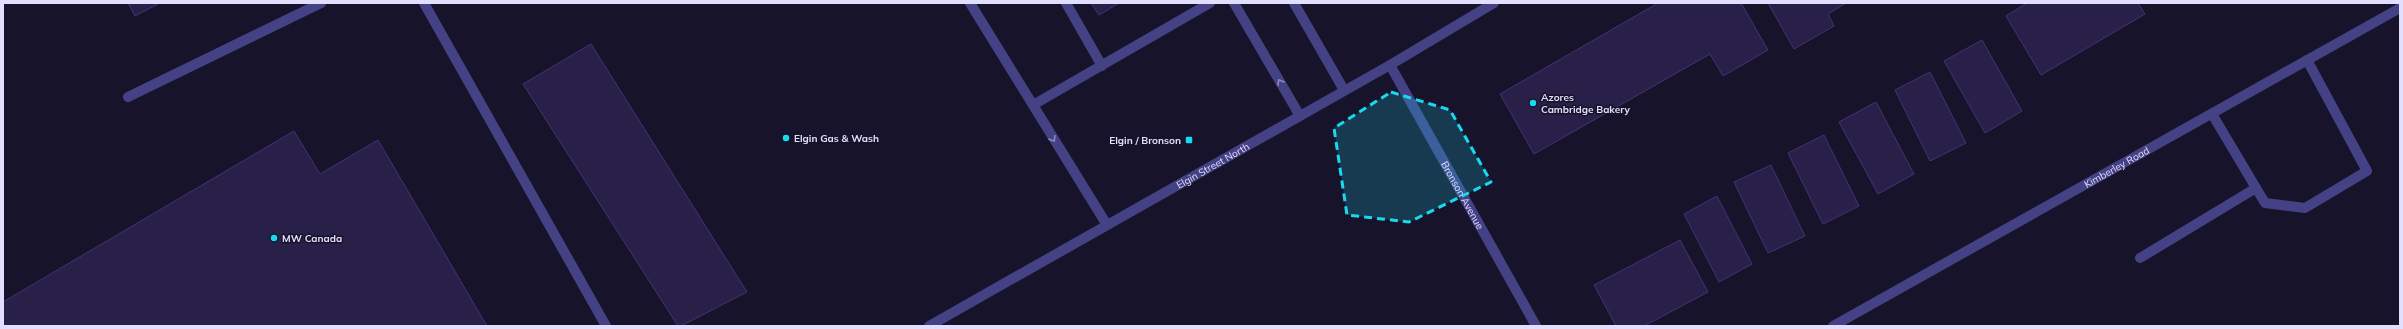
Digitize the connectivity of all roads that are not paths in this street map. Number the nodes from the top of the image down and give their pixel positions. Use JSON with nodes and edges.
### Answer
{"nodes":[{"id":1,"x":321,"y":3,"type":"edge"},
{"id":2,"x":424,"y":3,"type":"edge"},
{"id":3,"x":970,"y":3,"type":"edge"},
{"id":4,"x":1066,"y":3,"type":"edge"},
{"id":5,"x":1210,"y":3,"type":"edge"},
{"id":6,"x":1234,"y":3,"type":"edge"},
{"id":7,"x":1294,"y":3,"type":"edge"},
{"id":8,"x":1494,"y":3,"type":"edge"},
{"id":9,"x":2400,"y":8,"type":"edge"},
{"id":10,"x":2307,"y":60,"type":"junction"},
{"id":11,"x":1390,"y":65,"type":"junction"},
{"id":12,"x":1102,"y":66,"type":"junction"},
{"id":13,"x":1344,"y":90,"type":"junction"},
{"id":14,"x":128,"y":96,"type":"dead end"},
{"id":15,"x":1033,"y":105,"type":"junction"},
{"id":16,"x":2212,"y":114,"type":"junction"},
{"id":17,"x":1300,"y":116,"type":"junction"},
{"id":18,"x":2256,"y":188,"type":"junction"},
{"id":19,"x":1107,"y":225,"type":"junction"},
{"id":20,"x":2140,"y":258,"type":"dead end"},
{"id":21,"x":606,"y":326,"type":"edge"},
{"id":22,"x":929,"y":326,"type":"edge"},
{"id":23,"x":1536,"y":326,"type":"edge"},
{"id":24,"x":1833,"y":326,"type":"edge"}],
"edges":[{"from":1,"to":14,"type":"street"},
{"from":2,"to":21,"type":"street"},
{"from":3,"to":15,"type":"street"},
{"from":4,"to":12,"type":"street"},
{"from":5,"to":12,"type":"street"},
{"from":17,"to":6,"type":"street","one_way":true},
{"from":7,"to":13,"type":"street"},
{"from":8,"to":11,"type":"street","name":"Elgin Street North"},
{"from":9,"to":10,"type":"street","name":"Kimberley Road"},
{"from":10,"to":16,"type":"street","name":"Kimberley Road"},
{"from":10,"to":18,"type":"street"},
{"from":11,"to":13,"type":"street","name":"Elgin Street North"},
{"from":11,"to":23,"type":"street","name":"Bronson Avenue"},
{"from":12,"to":15,"type":"street"},
{"from":13,"to":17,"type":"street","name":"Elgin Street North"},
{"from":15,"to":19,"type":"street","one_way":true},
{"from":16,"to":18,"type":"street"},
{"from":16,"to":24,"type":"street","name":"Kimberley Road"},
{"from":17,"to":19,"type":"street","name":"Elgin Street North"},
{"from":18,"to":20,"type":"street"},
{"from":19,"to":22,"type":"street","name":"Elgin Street North"}]}
